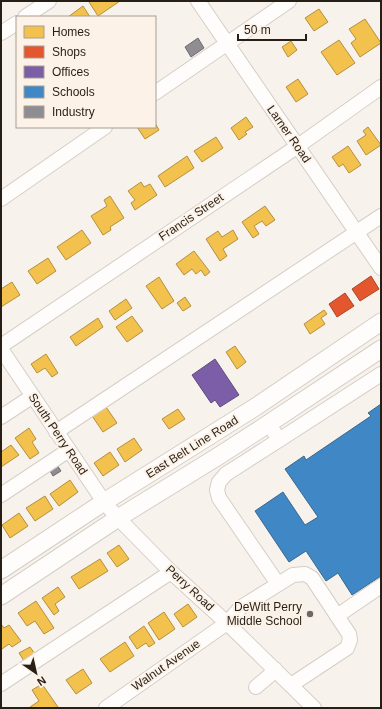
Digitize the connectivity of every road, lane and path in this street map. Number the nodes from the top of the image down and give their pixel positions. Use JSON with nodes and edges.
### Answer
{"nodes":[{"id":1,"x":49,"y":1,"type":"edge"},
{"id":2,"x":198,"y":1,"type":"edge"},
{"id":3,"x":289,"y":1,"type":"edge"},
{"id":4,"x":26,"y":16,"type":"edge"},
{"id":5,"x":16,"y":24,"type":"edge"},
{"id":6,"x":1,"y":33,"type":"edge"},
{"id":7,"x":227,"y":43,"type":"junction"},
{"id":8,"x":381,"y":87,"type":"edge"},
{"id":9,"x":156,"y":92,"type":"edge"},
{"id":10,"x":104,"y":128,"type":"edge"},
{"id":11,"x":298,"y":146,"type":"junction"},
{"id":12,"x":1,"y":199,"type":"edge"},
{"id":13,"x":381,"y":216,"type":"edge"},
{"id":14,"x":357,"y":232,"type":"junction"},
{"id":15,"x":381,"y":268,"type":"edge"},
{"id":16,"x":381,"y":322,"type":"edge"},
{"id":17,"x":1,"y":346,"type":"edge"},
{"id":18,"x":1,"y":349,"type":"edge"},
{"id":19,"x":381,"y":349,"type":"edge"},
{"id":20,"x":381,"y":374,"type":"edge"},
{"id":21,"x":33,"y":396,"type":"junction"},
{"id":22,"x":1,"y":417,"type":"edge"},
{"id":23,"x":268,"y":424,"type":"junction"},
{"id":24,"x":56,"y":432,"type":"junction"},
{"id":25,"x":279,"y":440,"type":"junction"},
{"id":26,"x":69,"y":450,"type":"junction"},
{"id":27,"x":1,"y":495,"type":"edge"},
{"id":28,"x":104,"y":502,"type":"junction"},
{"id":29,"x":118,"y":518,"type":"junction"},
{"id":30,"x":1,"y":570,"type":"edge"},
{"id":31,"x":171,"y":572,"type":"junction"},
{"id":32,"x":278,"y":584,"type":"junction"},
{"id":33,"x":381,"y":586,"type":"edge"},
{"id":34,"x":1,"y":596,"type":"edge"},
{"id":35,"x":337,"y":616,"type":"junction"},
{"id":36,"x":227,"y":623,"type":"junction"},
{"id":37,"x":275,"y":669,"type":"junction"},
{"id":38,"x":1,"y":684,"type":"edge"},
{"id":39,"x":291,"y":685,"type":"junction"},
{"id":40,"x":256,"y":687,"type":"dead end"},
{"id":41,"x":311,"y":707,"type":"edge"},
{"id":42,"x":106,"y":708,"type":"edge"}],
"edges":[{"from":1,"to":4,"type":"street"},
{"from":2,"to":7,"type":"street","name":"Larner Road"},
{"from":3,"to":7,"type":"street"},
{"from":5,"to":6,"type":"street"},
{"from":7,"to":9,"type":"street"},
{"from":7,"to":11,"type":"street","name":"Larner Road"},
{"from":8,"to":11,"type":"street","name":"Francis Street"},
{"from":10,"to":12,"type":"street"},
{"from":11,"to":14,"type":"street","name":"Larner Road"},
{"from":11,"to":17,"type":"street","name":"Francis Street"},
{"from":13,"to":14,"type":"street"},
{"from":14,"to":15,"type":"street","name":"Larner Road"},
{"from":14,"to":24,"type":"street"},
{"from":16,"to":28,"type":"main road","name":"East Belt Line Road"},
{"from":18,"to":21,"type":"street","name":"South Perry Road"},
{"from":19,"to":23,"type":"main road","name":"East Belt Line Road"},
{"from":20,"to":25,"type":"street"},
{"from":21,"to":22,"type":"street"},
{"from":21,"to":24,"type":"street","name":"South Perry Road"},
{"from":23,"to":25,"type":"street"},
{"from":23,"to":29,"type":"main road","name":"East Belt Line Road"},
{"from":24,"to":26,"type":"street","name":"South Perry Road"},
{"from":25,"to":32,"type":"street"},
{"from":26,"to":27,"type":"street"},
{"from":26,"to":28,"type":"street","name":"South Perry Road"},
{"from":28,"to":29,"type":"street","name":"South Perry Road"},
{"from":28,"to":30,"type":"main road","name":"East Belt Line Road"},
{"from":29,"to":31,"type":"street","name":"Perry Road"},
{"from":29,"to":34,"type":"main road","name":"East Belt Line Road"},
{"from":31,"to":36,"type":"street","name":"Perry Road"},
{"from":31,"to":38,"type":"street"},
{"from":32,"to":35,"type":"street","name":"Walnut Avenue"},
{"from":32,"to":36,"type":"street","name":"Walnut Avenue"},
{"from":33,"to":35,"type":"street"},
{"from":35,"to":39,"type":"street","name":"Walnut Avenue"},
{"from":36,"to":37,"type":"street","name":"Perry Road"},
{"from":36,"to":42,"type":"street","name":"Walnut Avenue"},
{"from":37,"to":39,"type":"street","name":"Perry Road"},
{"from":37,"to":40,"type":"street"},
{"from":39,"to":41,"type":"street","name":"Perry Road"}]}
